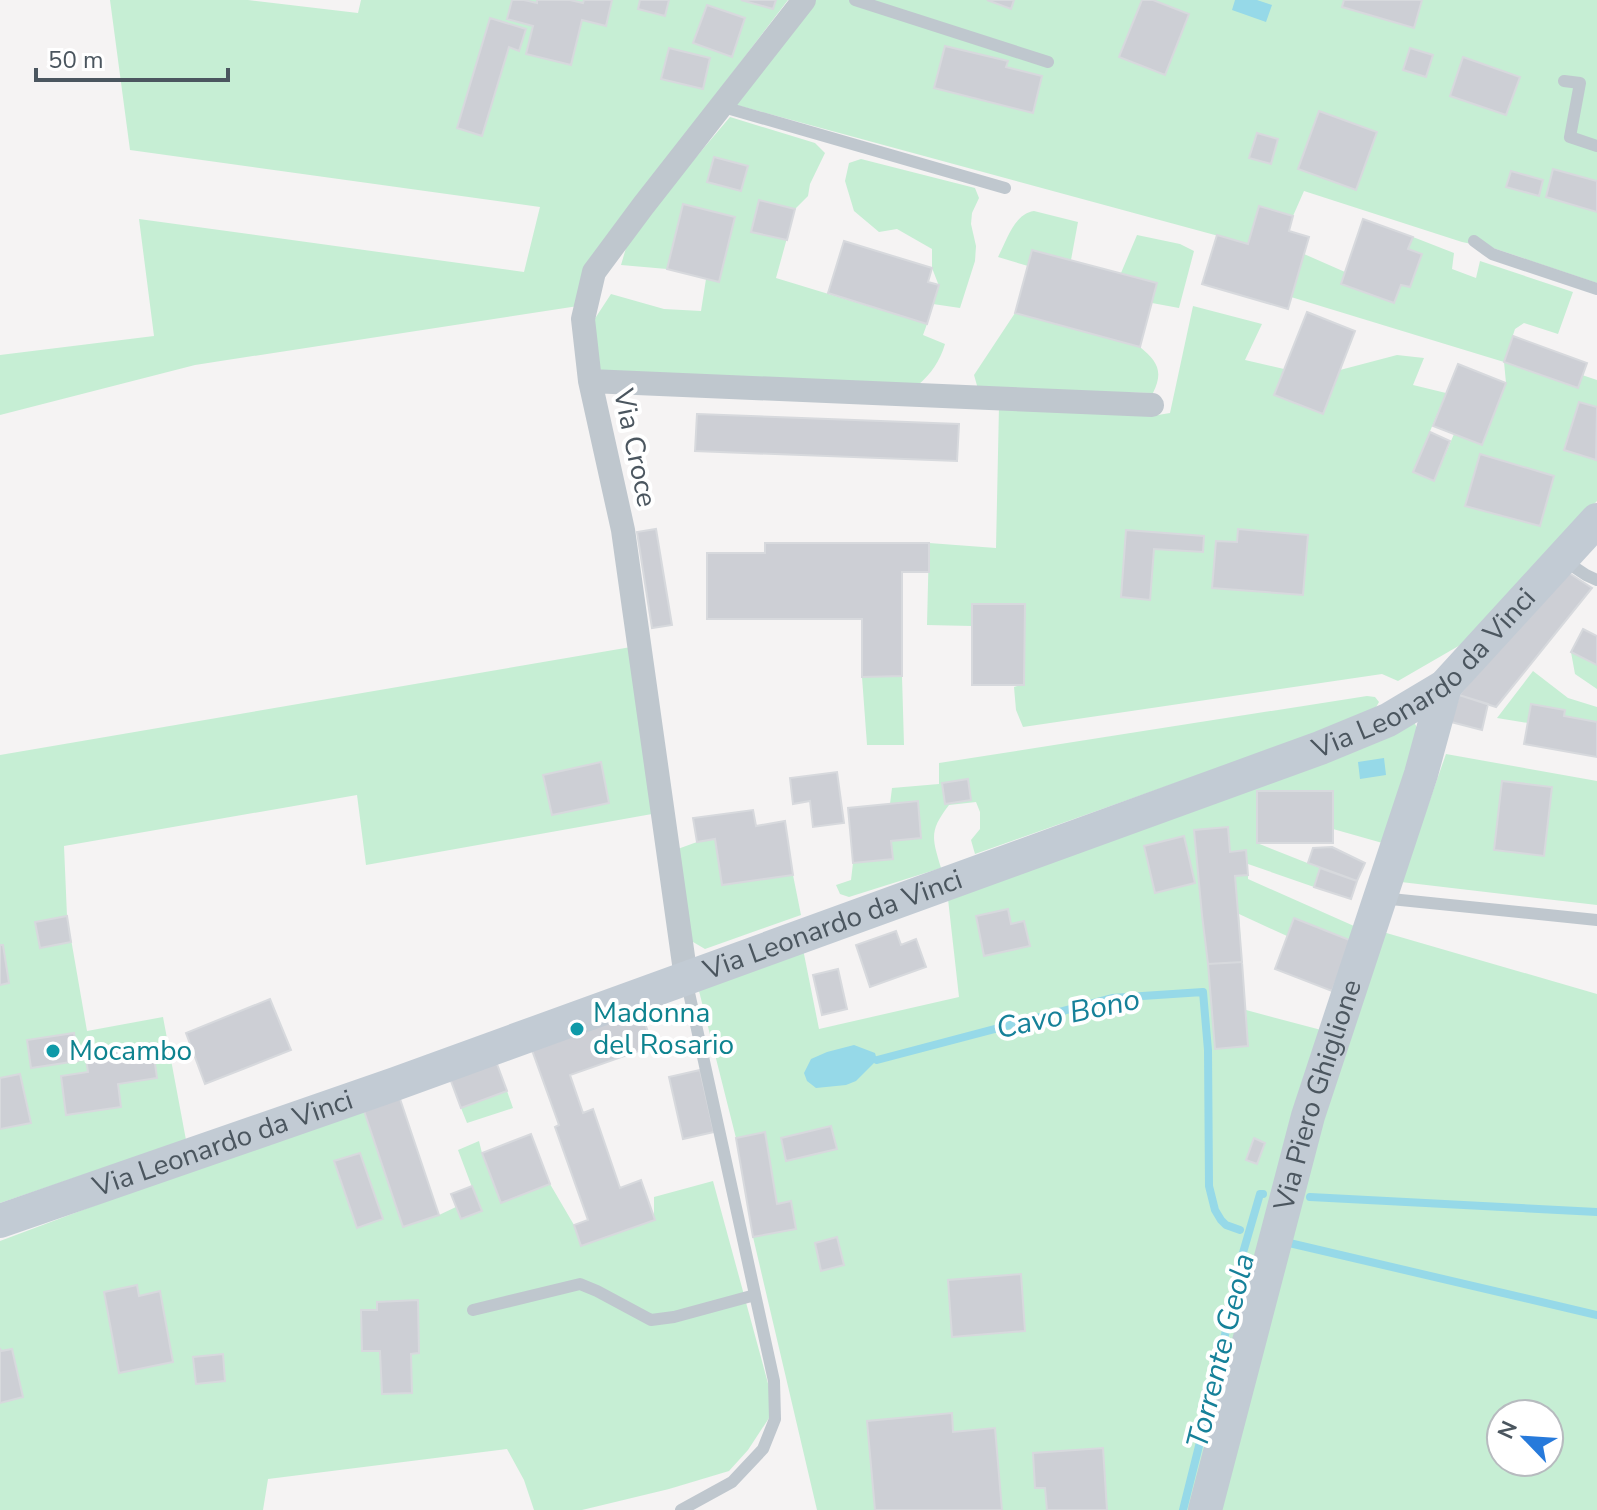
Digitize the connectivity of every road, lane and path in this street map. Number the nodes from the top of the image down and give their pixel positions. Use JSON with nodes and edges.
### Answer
{"nodes":[{"id":1,"x":804,"y":0,"type":"edge"},
{"id":2,"x":855,"y":0,"type":"edge"},
{"id":3,"x":1048,"y":62,"type":"dead end"},
{"id":4,"x":1564,"y":81,"type":"dead end"},
{"id":5,"x":720,"y":106,"type":"junction"},
{"id":6,"x":1597,"y":146,"type":"edge"},
{"id":7,"x":1005,"y":188,"type":"dead end"},
{"id":8,"x":1474,"y":241,"type":"dead end"},
{"id":9,"x":1597,"y":289,"type":"edge"},
{"id":10,"x":590,"y":381,"type":"junction"},
{"id":11,"x":1152,"y":405,"type":"dead end"},
{"id":12,"x":1597,"y":520,"type":"edge"},
{"id":13,"x":1562,"y":559,"type":"junction"},
{"id":14,"x":1597,"y":580,"type":"edge"},
{"id":15,"x":1445,"y":686,"type":"junction"},
{"id":16,"x":1380,"y":898,"type":"junction"},
{"id":17,"x":1597,"y":920,"type":"edge"},
{"id":18,"x":686,"y":978,"type":"junction"},
{"id":19,"x":0,"y":1221,"type":"edge"},
{"id":20,"x":755,"y":1295,"type":"junction"},
{"id":21,"x":473,"y":1310,"type":"dead end"},
{"id":22,"x":681,"y":1510,"type":"edge"},
{"id":23,"x":1205,"y":1510,"type":"edge"}],
"edges":[{"from":1,"to":5,"type":"street","name":"Via Croce"},
{"from":2,"to":3,"type":"lane"},
{"from":4,"to":6,"type":"lane"},
{"from":5,"to":7,"type":"lane"},
{"from":5,"to":10,"type":"street","name":"Via Croce"},
{"from":8,"to":9,"type":"lane"},
{"from":10,"to":11,"type":"street"},
{"from":10,"to":18,"type":"street","name":"Via Croce"},
{"from":12,"to":13,"type":"street","name":"Via Leonardo da Vinci"},
{"from":13,"to":14,"type":"lane"},
{"from":13,"to":15,"type":"street","name":"Via Leonardo da Vinci"},
{"from":15,"to":16,"type":"street","name":"Via Piero Ghiglione"},
{"from":15,"to":18,"type":"street","name":"Via Leonardo da Vinci"},
{"from":16,"to":17,"type":"lane"},
{"from":16,"to":23,"type":"street","name":"Via Piero Ghiglione"},
{"from":18,"to":19,"type":"street","name":"Via Leonardo da Vinci"},
{"from":18,"to":20,"type":"lane"},
{"from":20,"to":21,"type":"lane"},
{"from":20,"to":22,"type":"lane"}]}
